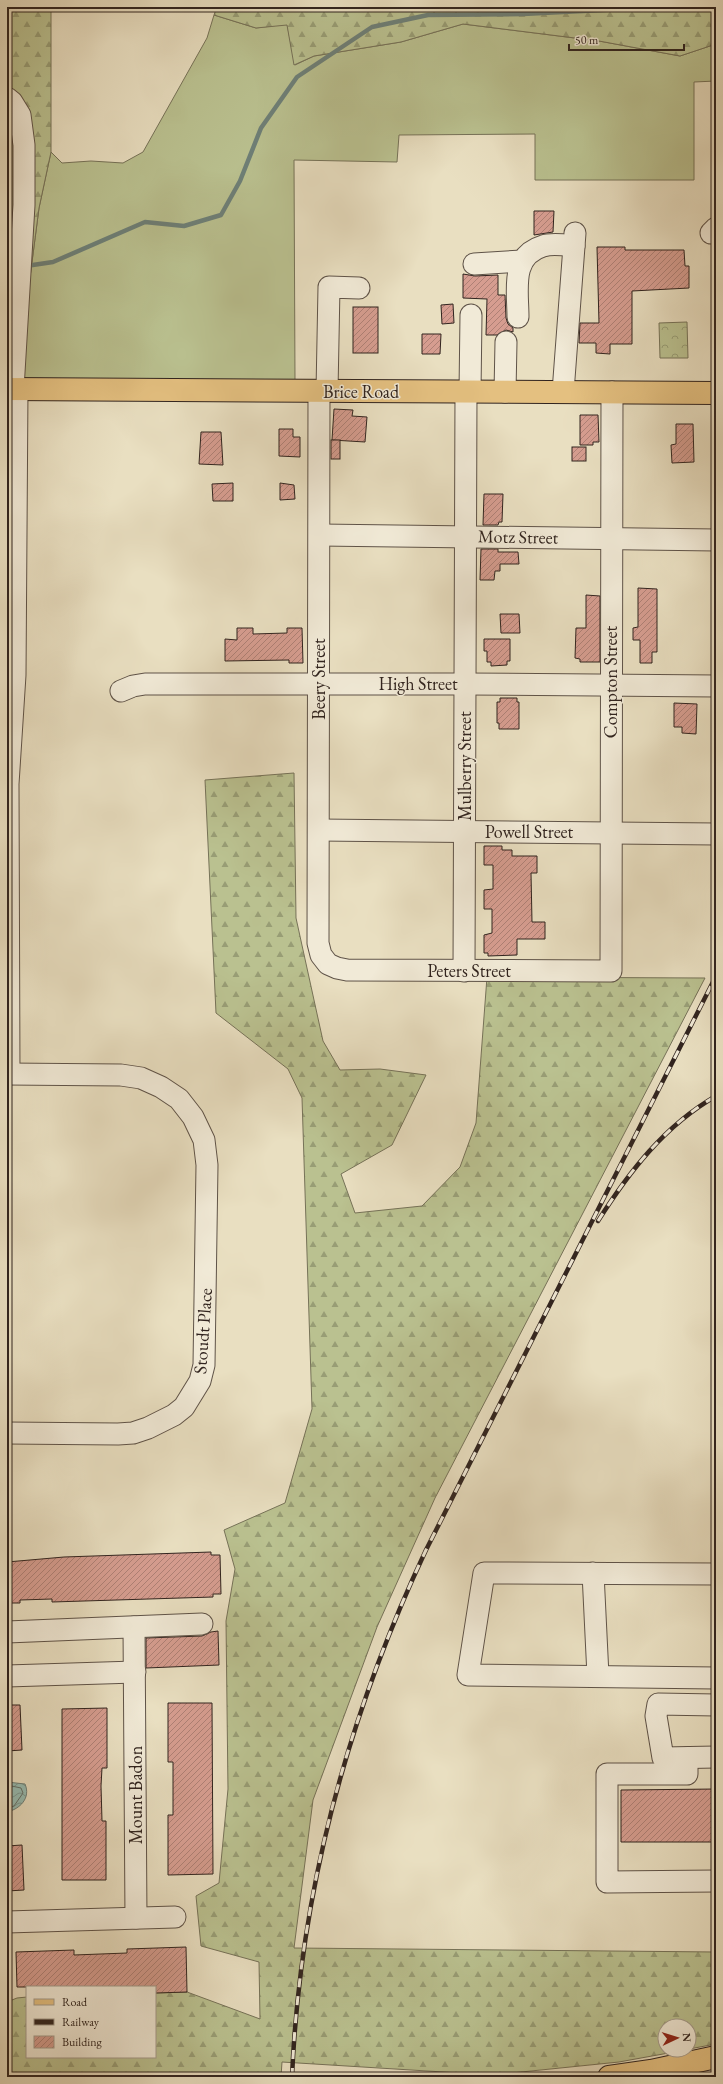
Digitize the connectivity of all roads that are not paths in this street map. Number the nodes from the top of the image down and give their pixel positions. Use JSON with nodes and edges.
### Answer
{"nodes":[{"id":1,"x":7,"y":98,"type":"edge"},
{"id":2,"x":522,"y":261,"type":"junction"},
{"id":3,"x":474,"y":264,"type":"dead end"},
{"id":4,"x":359,"y":288,"type":"dead end"},
{"id":5,"x":471,"y":315,"type":"dead end"},
{"id":6,"x":518,"y":317,"type":"dead end"},
{"id":7,"x":506,"y":342,"type":"dead end"},
{"id":8,"x":12,"y":389,"type":"edge"},
{"id":9,"x":323,"y":391,"type":"junction"},
{"id":10,"x":468,"y":392,"type":"junction"},
{"id":11,"x":505,"y":392,"type":"junction"},
{"id":12,"x":563,"y":392,"type":"junction"},
{"id":13,"x":612,"y":392,"type":"junction"},
{"id":14,"x":716,"y":393,"type":"edge"},
{"id":15,"x":320,"y":535,"type":"junction"},
{"id":16,"x":465,"y":537,"type":"junction"},
{"id":17,"x":612,"y":538,"type":"junction"},
{"id":18,"x":716,"y":540,"type":"edge"},
{"id":19,"x":318,"y":684,"type":"junction"},
{"id":20,"x":466,"y":684,"type":"junction"},
{"id":21,"x":611,"y":685,"type":"junction"},
{"id":22,"x":716,"y":686,"type":"edge"},
{"id":23,"x":121,"y":691,"type":"dead end"},
{"id":24,"x":319,"y":830,"type":"junction"},
{"id":25,"x":465,"y":832,"type":"junction"},
{"id":26,"x":610,"y":833,"type":"junction"},
{"id":27,"x":716,"y":834,"type":"edge"},
{"id":28,"x":328,"y":964,"type":"joint"},
{"id":29,"x":464,"y":971,"type":"junction"},
{"id":30,"x":611,"y":971,"type":"joint"},
{"id":31,"x":8,"y":1074,"type":"edge"},
{"id":32,"x":7,"y":1433,"type":"edge"},
{"id":33,"x":593,"y":1573,"type":"junction"},
{"id":34,"x":716,"y":1574,"type":"edge"},
{"id":35,"x":202,"y":1624,"type":"dead end"},
{"id":36,"x":134,"y":1627,"type":"junction"},
{"id":37,"x":7,"y":1632,"type":"edge"},
{"id":38,"x":135,"y":1672,"type":"junction"},
{"id":39,"x":7,"y":1676,"type":"edge"},
{"id":40,"x":598,"y":1676,"type":"junction"},
{"id":41,"x":716,"y":1678,"type":"edge"},
{"id":42,"x":716,"y":1705,"type":"edge"},
{"id":43,"x":716,"y":1757,"type":"edge"},
{"id":44,"x":687,"y":1758,"type":"junction"},
{"id":45,"x":716,"y":1881,"type":"edge"},
{"id":46,"x":175,"y":1917,"type":"dead end"},
{"id":47,"x":136,"y":1918,"type":"junction"},
{"id":48,"x":7,"y":1922,"type":"edge"},
{"id":49,"x":716,"y":2057,"type":"edge"},
{"id":50,"x":609,"y":2077,"type":"edge"}],
"edges":[{"from":1,"to":8,"type":"street"},
{"from":2,"to":3,"type":"street"},
{"from":2,"to":6,"type":"street"},
{"from":2,"to":12,"type":"street"},
{"from":4,"to":9,"type":"street","name":"Beery Street"},
{"from":5,"to":10,"type":"street","name":"Mulberry Street"},
{"from":7,"to":11,"type":"street"},
{"from":8,"to":9,"type":"main road","name":"Brice Road"},
{"from":8,"to":31,"type":"street"},
{"from":9,"to":10,"type":"main road","name":"Brice Road"},
{"from":9,"to":15,"type":"street","name":"Beery Street"},
{"from":10,"to":11,"type":"main road","name":"Brice Road"},
{"from":10,"to":16,"type":"street","name":"Mulberry Street"},
{"from":11,"to":12,"type":"main road","name":"Brice Road"},
{"from":12,"to":13,"type":"main road","name":"Brice Road"},
{"from":13,"to":14,"type":"main road","name":"Brice Road"},
{"from":13,"to":17,"type":"street","name":"Compton Street"},
{"from":15,"to":16,"type":"street","name":"Motz Street"},
{"from":15,"to":19,"type":"street","name":"Beery Street"},
{"from":16,"to":17,"type":"street","name":"Motz Street"},
{"from":16,"to":20,"type":"street","name":"Mulberry Street"},
{"from":17,"to":18,"type":"street","name":"Motz Street"},
{"from":17,"to":21,"type":"street","name":"Compton Street"},
{"from":19,"to":20,"type":"street","name":"High Street"},
{"from":19,"to":23,"type":"street","name":"High Street"},
{"from":19,"to":24,"type":"street","name":"Beery Street"},
{"from":20,"to":21,"type":"street","name":"High Street"},
{"from":20,"to":25,"type":"street","name":"Mulberry Street"},
{"from":21,"to":22,"type":"street","name":"High Street"},
{"from":21,"to":26,"type":"street","name":"Compton Street"},
{"from":24,"to":25,"type":"street","name":"Powell Street"},
{"from":24,"to":28,"type":"street","name":"Beery Street"},
{"from":25,"to":26,"type":"street","name":"Powell Street"},
{"from":25,"to":29,"type":"street","name":"Mulberry Street"},
{"from":26,"to":27,"type":"street","name":"Powell Street"},
{"from":26,"to":30,"type":"street","name":"Compton Street"},
{"from":28,"to":29,"type":"street","name":"Peters Street"},
{"from":29,"to":30,"type":"street","name":"Peters Street"},
{"from":31,"to":32,"type":"street","name":"Stoudt Place"},
{"from":33,"to":34,"type":"street"},
{"from":33,"to":40,"type":"street"},
{"from":33,"to":40,"type":"street"},
{"from":35,"to":36,"type":"street"},
{"from":36,"to":37,"type":"street"},
{"from":36,"to":38,"type":"street","name":"Mount Badon"},
{"from":38,"to":39,"type":"street"},
{"from":38,"to":47,"type":"street","name":"Mount Badon"},
{"from":40,"to":41,"type":"street"},
{"from":42,"to":44,"type":"street"},
{"from":43,"to":44,"type":"street"},
{"from":44,"to":45,"type":"street"},
{"from":46,"to":47,"type":"street"},
{"from":47,"to":48,"type":"street"},
{"from":49,"to":50,"type":"main road"}]}
